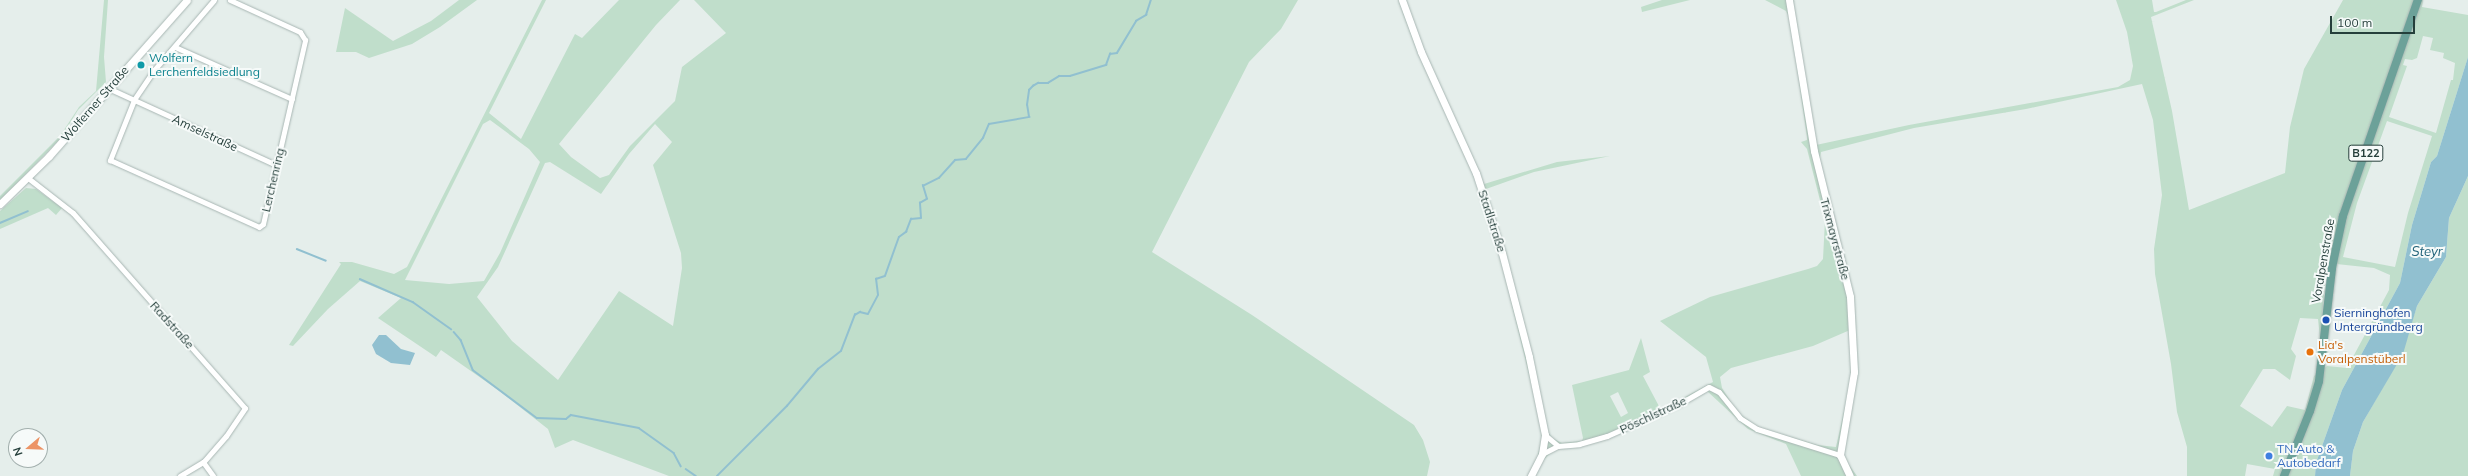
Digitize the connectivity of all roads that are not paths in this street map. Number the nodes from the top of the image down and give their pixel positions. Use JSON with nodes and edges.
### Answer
{"nodes":[{"id":1,"x":187,"y":0,"type":"edge"},
{"id":2,"x":214,"y":0,"type":"edge"},
{"id":3,"x":230,"y":0,"type":"edge"},
{"id":4,"x":1402,"y":0,"type":"edge"},
{"id":5,"x":1789,"y":0,"type":"edge"},
{"id":6,"x":2418,"y":0,"type":"edge"},
{"id":7,"x":175,"y":47,"type":"junction"},
{"id":8,"x":108,"y":88,"type":"junction"},
{"id":9,"x":292,"y":99,"type":"junction"},
{"id":10,"x":134,"y":100,"type":"junction"},
{"id":11,"x":276,"y":165,"type":"junction"},
{"id":12,"x":28,"y":178,"type":"junction"},
{"id":13,"x":0,"y":204,"type":"edge"},
{"id":14,"x":1545,"y":435,"type":"junction"},
{"id":15,"x":1558,"y":446,"type":"junction"},
{"id":16,"x":1542,"y":454,"type":"junction"},
{"id":17,"x":1840,"y":455,"type":"junction"},
{"id":18,"x":203,"y":462,"type":"junction"},
{"id":19,"x":180,"y":476,"type":"edge"},
{"id":20,"x":213,"y":476,"type":"edge"},
{"id":21,"x":1531,"y":476,"type":"edge"},
{"id":22,"x":1850,"y":476,"type":"edge"},
{"id":23,"x":2284,"y":476,"type":"edge"}],
"edges":[{"from":1,"to":8,"type":"street","name":"Wolferner Straße"},
{"from":2,"to":7,"type":"street","name":"Lerchenring"},
{"from":3,"to":9,"type":"street","name":"Lerchenring"},
{"from":4,"to":14,"type":"street","name":"Stadlstraße"},
{"from":5,"to":17,"type":"street","name":"Trixmayrstraße"},
{"from":6,"to":23,"type":"main road","name":"Voralpenstraße","number":"B122"},
{"from":7,"to":9,"type":"street"},
{"from":7,"to":10,"type":"street","name":"Lerchenring"},
{"from":8,"to":10,"type":"street"},
{"from":8,"to":12,"type":"street","name":"Wolferner Straße"},
{"from":9,"to":11,"type":"street","name":"Lerchenring"},
{"from":10,"to":11,"type":"street","name":"Amselstraße"},
{"from":10,"to":11,"type":"street","name":"Lerchenring"},
{"from":12,"to":13,"type":"street","name":"Wolferner Straße"},
{"from":12,"to":18,"type":"street","name":"Radstraße"},
{"from":14,"to":15,"type":"street"},
{"from":14,"to":16,"type":"street","name":"Stadlstraße"},
{"from":15,"to":16,"type":"street","name":"Pöschlstraße"},
{"from":15,"to":17,"type":"street","name":"Pöschlstraße"},
{"from":16,"to":21,"type":"street"},
{"from":17,"to":22,"type":"street"},
{"from":18,"to":19,"type":"street","name":"Radstraße"},
{"from":18,"to":20,"type":"street"}]}
